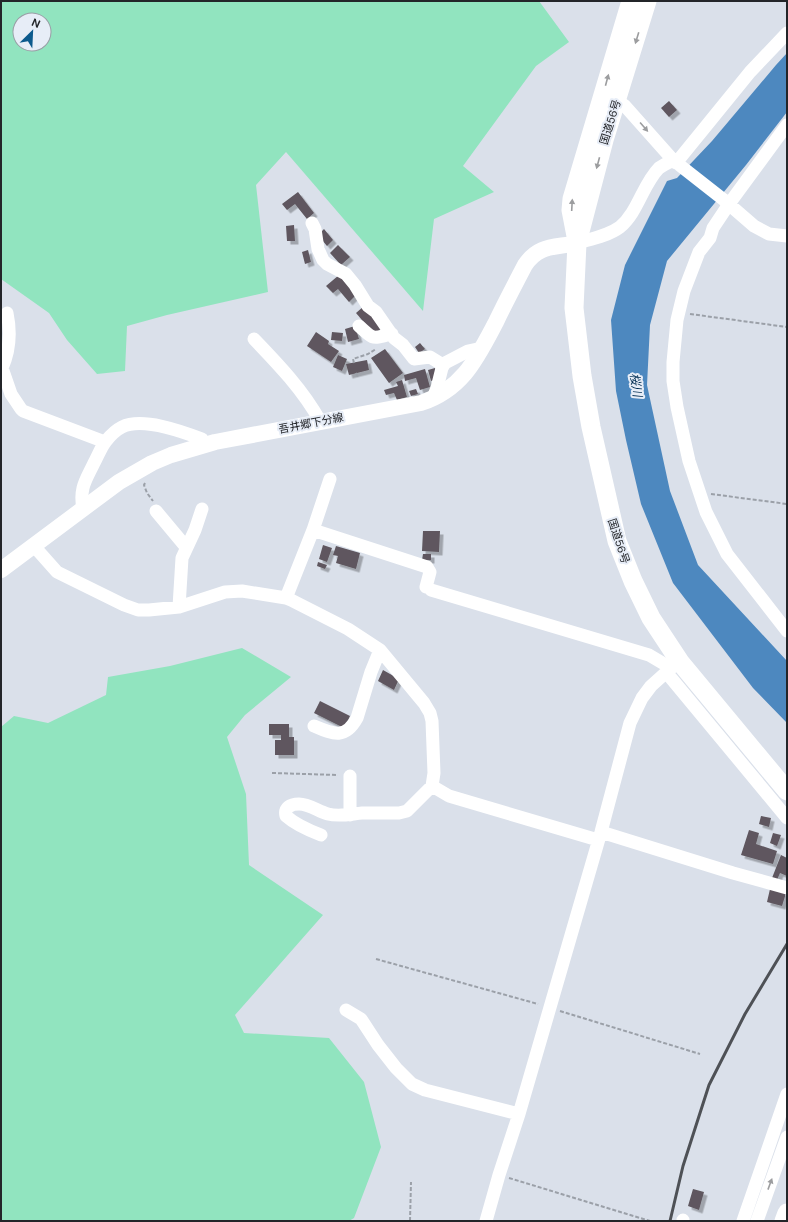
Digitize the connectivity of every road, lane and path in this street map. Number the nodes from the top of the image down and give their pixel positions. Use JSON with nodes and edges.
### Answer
{"nodes":[{"id":1,"x":630,"y":1,"type":"edge"},
{"id":2,"x":647,"y":1,"type":"edge"},
{"id":3,"x":787,"y":33,"type":"edge"},
{"id":4,"x":616,"y":100,"type":"junction"},
{"id":5,"x":787,"y":125,"type":"edge"},
{"id":6,"x":677,"y":163,"type":"junction"},
{"id":7,"x":726,"y":202,"type":"junction"},
{"id":8,"x":312,"y":223,"type":"dead end"},
{"id":9,"x":787,"y":236,"type":"edge"},
{"id":10,"x":577,"y":243,"type":"junction"},
{"id":11,"x":7,"y":313,"type":"dead end"},
{"id":12,"x":690,"y":314,"type":"dead end"},
{"id":13,"x":359,"y":326,"type":"dead end"},
{"id":14,"x":787,"y":327,"type":"edge"},
{"id":15,"x":393,"y":336,"type":"junction"},
{"id":16,"x":254,"y":339,"type":"dead end"},
{"id":17,"x":482,"y":348,"type":"junction"},
{"id":18,"x":354,"y":363,"type":"dead end"},
{"id":19,"x":443,"y":365,"type":"junction"},
{"id":20,"x":356,"y":373,"type":"dead end"},
{"id":21,"x":358,"y":377,"type":"dead end"},
{"id":22,"x":433,"y":398,"type":"junction"},
{"id":23,"x":320,"y":421,"type":"junction"},
{"id":24,"x":105,"y":442,"type":"junction"},
{"id":25,"x":204,"y":445,"type":"junction"},
{"id":26,"x":330,"y":480,"type":"dead end"},
{"id":27,"x":146,"y":482,"type":"dead end"},
{"id":28,"x":710,"y":494,"type":"dead end"},
{"id":29,"x":787,"y":504,"type":"edge"},
{"id":30,"x":83,"y":509,"type":"junction"},
{"id":31,"x":202,"y":509,"type":"dead end"},
{"id":32,"x":156,"y":511,"type":"joint"},
{"id":33,"x":313,"y":530,"type":"junction"},
{"id":34,"x":33,"y":545,"type":"junction"},
{"id":35,"x":186,"y":547,"type":"junction"},
{"id":36,"x":1,"y":570,"type":"edge"},
{"id":37,"x":286,"y":598,"type":"junction"},
{"id":38,"x":179,"y":607,"type":"junction"},
{"id":39,"x":787,"y":630,"type":"edge"},
{"id":40,"x":380,"y":650,"type":"junction"},
{"id":41,"x":673,"y":668,"type":"junction"},
{"id":42,"x":314,"y":726,"type":"dead end"},
{"id":43,"x":272,"y":773,"type":"dead end"},
{"id":44,"x":350,"y":776,"type":"joint"},
{"id":45,"x":432,"y":786,"type":"junction"},
{"id":46,"x":787,"y":791,"type":"edge"},
{"id":47,"x":350,"y":815,"type":"junction"},
{"id":48,"x":787,"y":818,"type":"edge"},
{"id":49,"x":321,"y":835,"type":"dead end"},
{"id":50,"x":600,"y":836,"type":"junction"},
{"id":51,"x":787,"y":888,"type":"edge"},
{"id":52,"x":376,"y":960,"type":"dead end"},
{"id":53,"x":550,"y":1008,"type":"junction"},
{"id":54,"x":346,"y":1010,"type":"dead end"},
{"id":55,"x":700,"y":1054,"type":"dead end"},
{"id":56,"x":787,"y":1094,"type":"edge"},
{"id":57,"x":519,"y":1114,"type":"junction"},
{"id":58,"x":787,"y":1137,"type":"edge"},
{"id":59,"x":499,"y":1175,"type":"junction"},
{"id":60,"x":411,"y":1182,"type":"dead end"},
{"id":61,"x":787,"y":1213,"type":"edge"},
{"id":62,"x":410,"y":1221,"type":"edge"},
{"id":63,"x":486,"y":1221,"type":"edge"},
{"id":64,"x":650,"y":1221,"type":"edge"},
{"id":65,"x":743,"y":1221,"type":"edge"},
{"id":66,"x":757,"y":1221,"type":"edge"},
{"id":67,"x":784,"y":1221,"type":"edge"}],
"edges":[{"from":10,"to":1,"type":"highway","name":"国道56号","one_way":true},
{"from":2,"to":4,"type":"highway","name":"国道56号","one_way":true},
{"from":3,"to":6,"type":"street"},
{"from":4,"to":6,"type":"street","one_way":true},
{"from":4,"to":10,"type":"highway","name":"国道56号","one_way":true},
{"from":5,"to":7,"type":"street"},
{"from":6,"to":7,"type":"street"},
{"from":6,"to":10,"type":"street"},
{"from":7,"to":9,"type":"street"},
{"from":7,"to":39,"type":"street"},
{"from":8,"to":15,"type":"street"},
{"from":10,"to":17,"type":"main road","name":"吾井郷下分線"},
{"from":10,"to":41,"type":"highway","name":"国道56号"},
{"from":11,"to":24,"type":"street"},
{"from":12,"to":14,"type":"path"},
{"from":13,"to":15,"type":"street"},
{"from":15,"to":18,"type":"path"},
{"from":15,"to":19,"type":"street"},
{"from":16,"to":23,"type":"street"},
{"from":17,"to":19,"type":"street"},
{"from":17,"to":22,"type":"main road","name":"吾井郷下分線"},
{"from":19,"to":22,"type":"street"},
{"from":20,"to":21,"type":"path"},
{"from":22,"to":23,"type":"main road","name":"吾井郷下分線"},
{"from":23,"to":25,"type":"main road","name":"吾井郷下分線"},
{"from":24,"to":25,"type":"street"},
{"from":24,"to":30,"type":"street"},
{"from":25,"to":30,"type":"main road","name":"吾井郷下分線"},
{"from":26,"to":33,"type":"street"},
{"from":27,"to":32,"type":"path"},
{"from":28,"to":29,"type":"path"},
{"from":30,"to":34,"type":"main road","name":"吾井郷下分線"},
{"from":31,"to":35,"type":"street"},
{"from":32,"to":35,"type":"street"},
{"from":33,"to":37,"type":"street"},
{"from":33,"to":41,"type":"street"},
{"from":34,"to":36,"type":"main road","name":"吾井郷下分線"},
{"from":34,"to":38,"type":"street"},
{"from":35,"to":38,"type":"street"},
{"from":37,"to":38,"type":"street"},
{"from":37,"to":40,"type":"street"},
{"from":40,"to":42,"type":"street"},
{"from":40,"to":45,"type":"street"},
{"from":41,"to":46,"type":"highway","name":"国道56号"},
{"from":41,"to":48,"type":"street"},
{"from":41,"to":50,"type":"street"},
{"from":43,"to":44,"type":"path"},
{"from":44,"to":47,"type":"street"},
{"from":45,"to":47,"type":"street"},
{"from":45,"to":50,"type":"street"},
{"from":47,"to":49,"type":"street"},
{"from":50,"to":51,"type":"street"},
{"from":50,"to":53,"type":"street"},
{"from":52,"to":53,"type":"path"},
{"from":53,"to":55,"type":"path"},
{"from":53,"to":57,"type":"street"},
{"from":54,"to":57,"type":"street"},
{"from":56,"to":65,"type":"street"},
{"from":57,"to":59,"type":"street"},
{"from":66,"to":58,"type":"street","one_way":true},
{"from":59,"to":63,"type":"street"},
{"from":59,"to":64,"type":"path"},
{"from":60,"to":62,"type":"path"},
{"from":61,"to":67,"type":"highway"}]}
